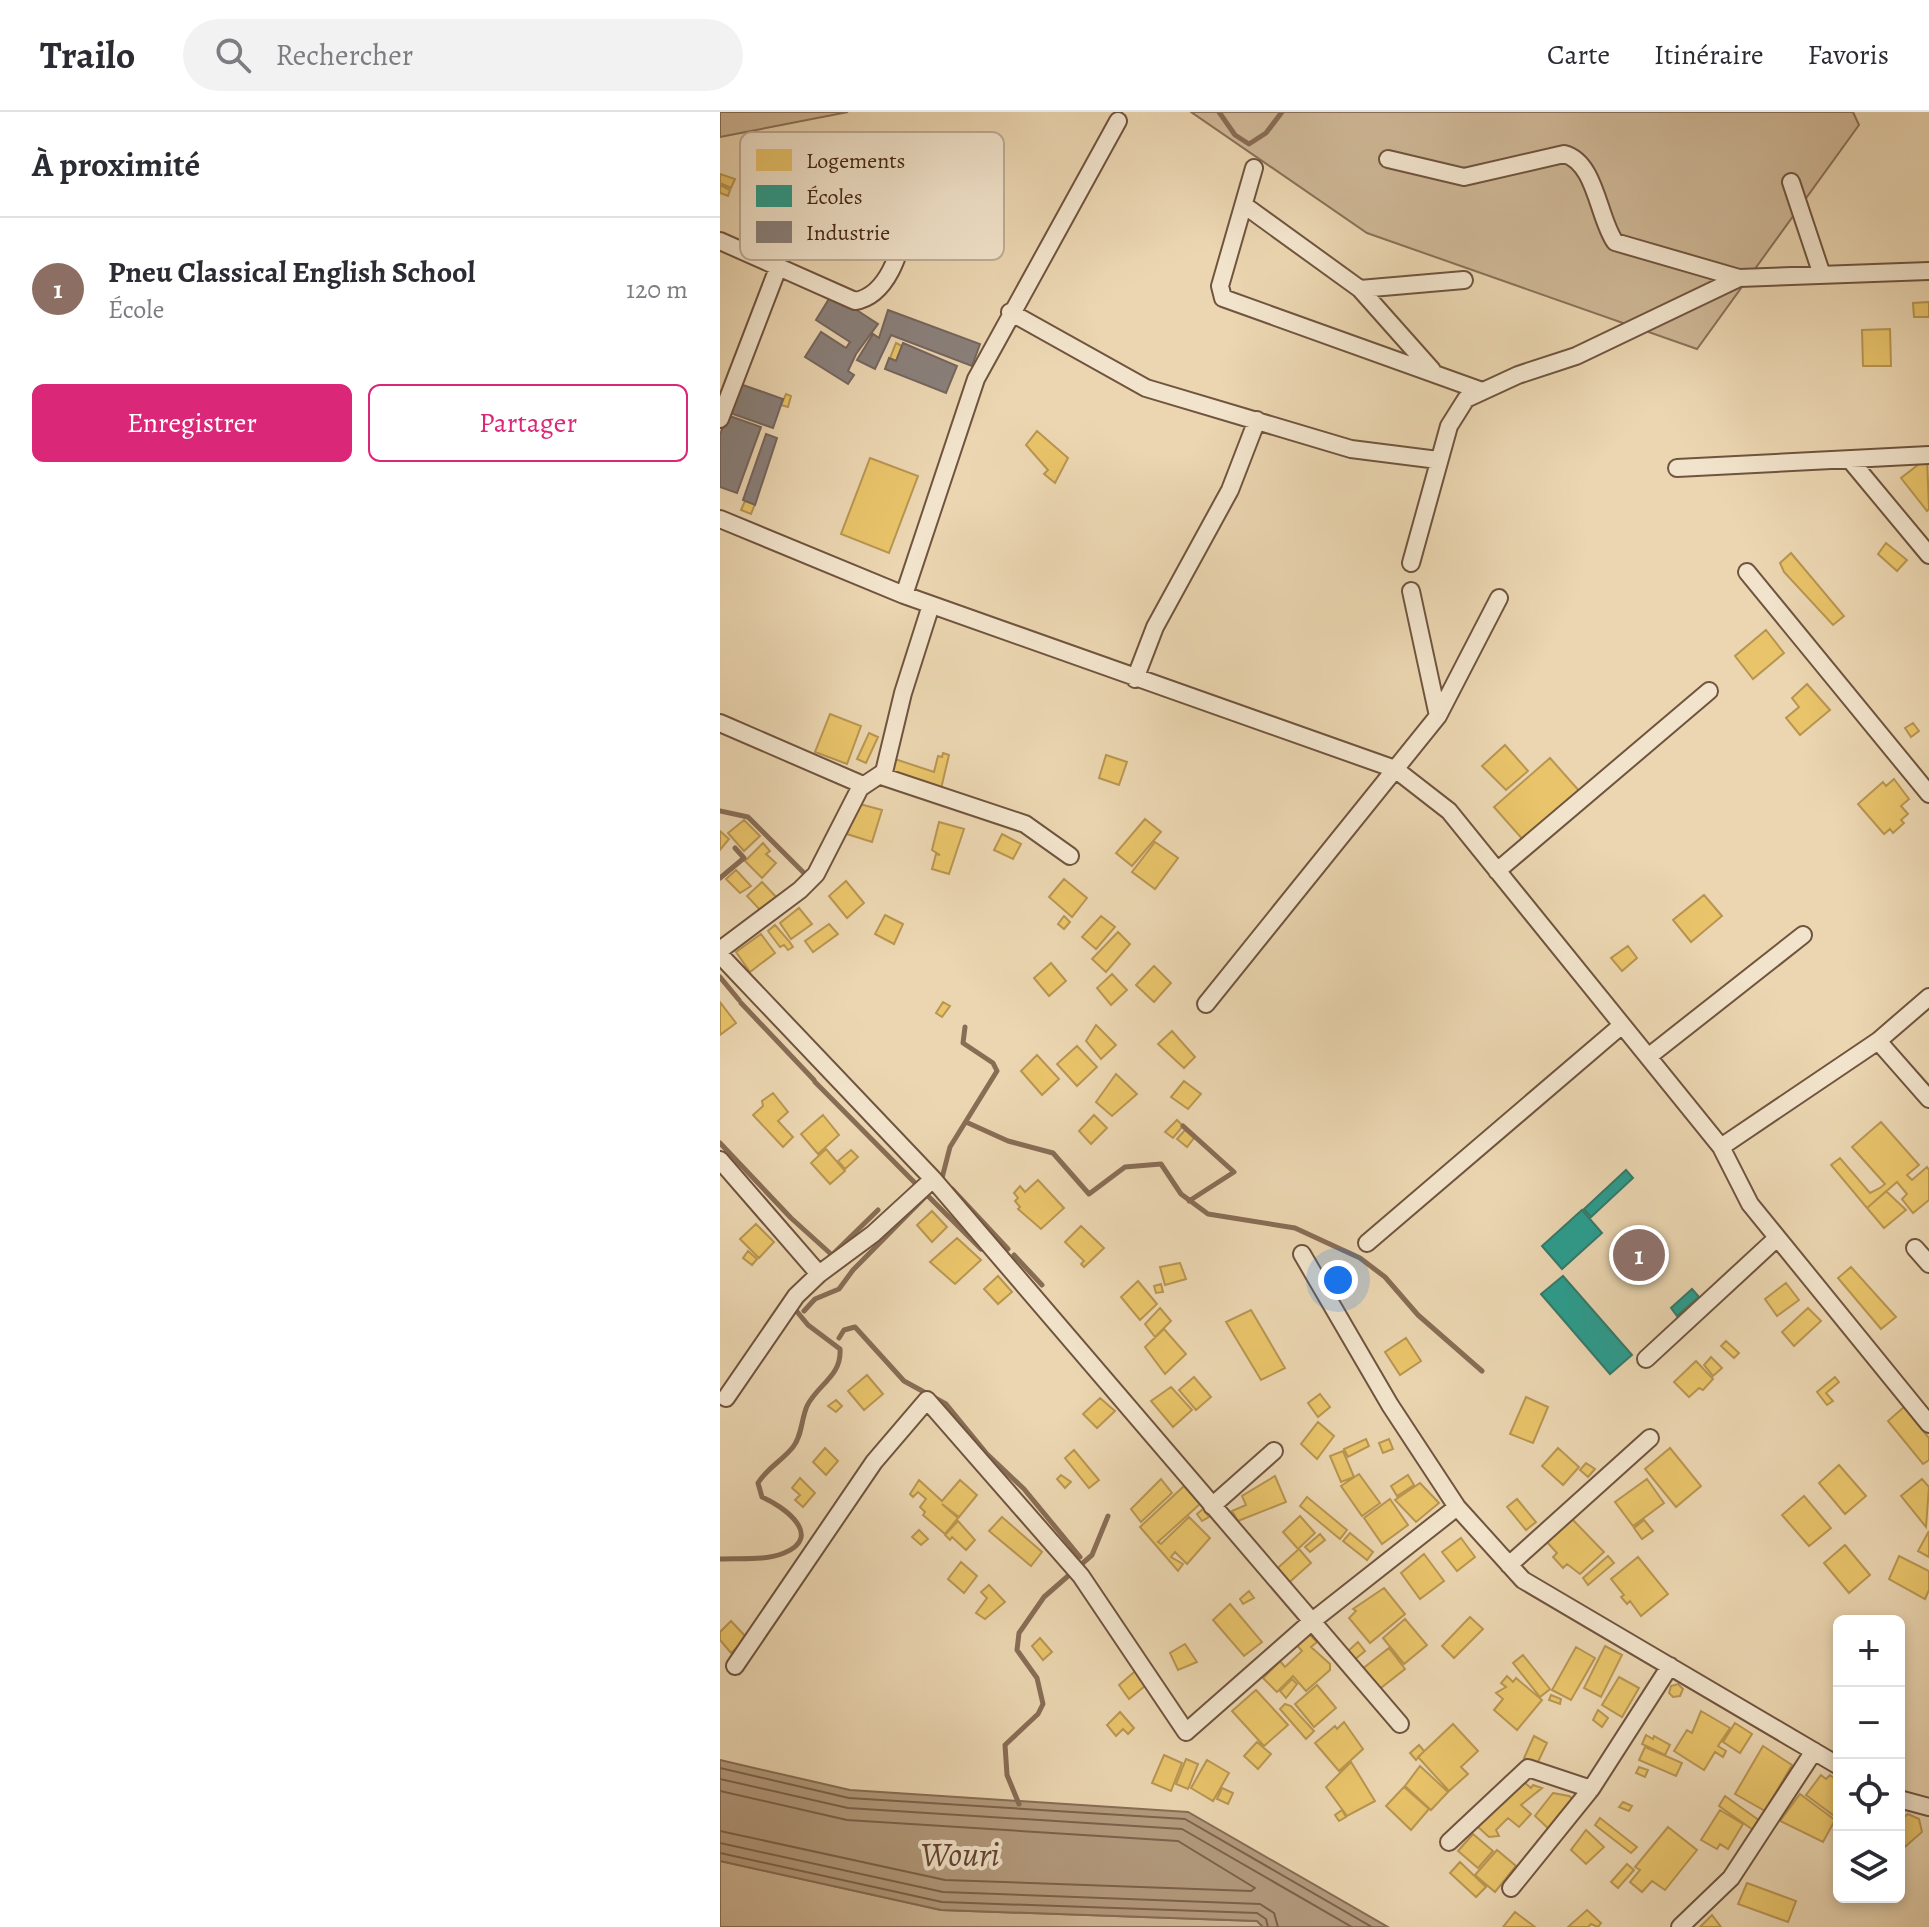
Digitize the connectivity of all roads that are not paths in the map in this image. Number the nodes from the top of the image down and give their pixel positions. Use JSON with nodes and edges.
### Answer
{"nodes":[{"id":1,"x":1118,"y":121,"type":"dead end"},
{"id":2,"x":1388,"y":159,"type":"dead end"},
{"id":3,"x":1254,"y":168,"type":"dead end"},
{"id":4,"x":1791,"y":182,"type":"dead end"},
{"id":5,"x":1244,"y":205,"type":"junction"},
{"id":6,"x":720,"y":241,"type":"edge"},
{"id":7,"x":740,"y":250,"type":"edge"},
{"id":8,"x":761,"y":260,"type":"edge"},
{"id":9,"x":895,"y":260,"type":"edge"},
{"id":10,"x":778,"y":268,"type":"junction"},
{"id":11,"x":1929,"y":271,"type":"edge"},
{"id":12,"x":1822,"y":275,"type":"junction"},
{"id":13,"x":1739,"y":278,"type":"junction"},
{"id":14,"x":1464,"y":280,"type":"dead end"},
{"id":15,"x":1360,"y":289,"type":"junction"},
{"id":16,"x":1010,"y":312,"type":"junction"},
{"id":17,"x":1433,"y":371,"type":"junction"},
{"id":18,"x":1482,"y":391,"type":"junction"},
{"id":19,"x":720,"y":419,"type":"edge"},
{"id":20,"x":1257,"y":420,"type":"junction"},
{"id":21,"x":1929,"y":455,"type":"edge"},
{"id":22,"x":1438,"y":460,"type":"junction"},
{"id":23,"x":1850,"y":460,"type":"junction"},
{"id":24,"x":1677,"y":468,"type":"dead end"},
{"id":25,"x":720,"y":519,"type":"edge"},
{"id":26,"x":1929,"y":555,"type":"edge"},
{"id":27,"x":1411,"y":563,"type":"dead end"},
{"id":28,"x":1747,"y":572,"type":"dead end"},
{"id":29,"x":1411,"y":591,"type":"dead end"},
{"id":30,"x":904,"y":595,"type":"junction"},
{"id":31,"x":1499,"y":598,"type":"dead end"},
{"id":32,"x":931,"y":605,"type":"junction"},
{"id":33,"x":1135,"y":679,"type":"junction"},
{"id":34,"x":1709,"y":691,"type":"dead end"},
{"id":35,"x":1438,"y":716,"type":"junction"},
{"id":36,"x":720,"y":723,"type":"edge"},
{"id":37,"x":1395,"y":769,"type":"junction"},
{"id":38,"x":881,"y":776,"type":"junction"},
{"id":39,"x":863,"y":785,"type":"junction"},
{"id":40,"x":1929,"y":794,"type":"edge"},
{"id":41,"x":1070,"y":856,"type":"dead end"},
{"id":42,"x":1497,"y":871,"type":"junction"},
{"id":43,"x":1803,"y":935,"type":"dead end"},
{"id":44,"x":720,"y":952,"type":"edge"},
{"id":45,"x":1929,"y":997,"type":"edge"},
{"id":46,"x":1206,"y":1004,"type":"dead end"},
{"id":47,"x":1622,"y":1025,"type":"junction"},
{"id":48,"x":1878,"y":1041,"type":"junction"},
{"id":49,"x":1648,"y":1057,"type":"junction"},
{"id":50,"x":1929,"y":1099,"type":"edge"},
{"id":51,"x":1721,"y":1147,"type":"junction"},
{"id":52,"x":720,"y":1160,"type":"edge"},
{"id":53,"x":933,"y":1179,"type":"junction"},
{"id":54,"x":1777,"y":1238,"type":"junction"},
{"id":55,"x":1367,"y":1243,"type":"dead end"},
{"id":56,"x":1915,"y":1248,"type":"dead end"},
{"id":57,"x":1302,"y":1254,"type":"dead end"},
{"id":58,"x":1929,"y":1264,"type":"edge"},
{"id":59,"x":819,"y":1274,"type":"junction"},
{"id":60,"x":1646,"y":1359,"type":"dead end"},
{"id":61,"x":726,"y":1398,"type":"dead end"},
{"id":62,"x":1929,"y":1424,"type":"edge"},
{"id":63,"x":1650,"y":1438,"type":"dead end"},
{"id":64,"x":1274,"y":1451,"type":"dead end"},
{"id":65,"x":1212,"y":1506,"type":"junction"},
{"id":66,"x":1457,"y":1507,"type":"junction"},
{"id":67,"x":1509,"y":1565,"type":"junction"},
{"id":68,"x":1311,"y":1622,"type":"junction"},
{"id":69,"x":735,"y":1666,"type":"dead end"},
{"id":70,"x":1670,"y":1666,"type":"junction"},
{"id":71,"x":1400,"y":1724,"type":"dead end"},
{"id":72,"x":1814,"y":1751,"type":"junction"},
{"id":73,"x":1833,"y":1762,"type":"edge"},
{"id":74,"x":1591,"y":1789,"type":"junction"},
{"id":75,"x":1905,"y":1801,"type":"edge"},
{"id":76,"x":1929,"y":1807,"type":"edge"},
{"id":77,"x":1449,"y":1842,"type":"dead end"},
{"id":78,"x":1511,"y":1888,"type":"dead end"},
{"id":79,"x":1680,"y":1927,"type":"edge"}],
"edges":[{"from":1,"to":16,"type":"street"},
{"from":2,"to":13,"type":"street"},
{"from":3,"to":5,"type":"street"},
{"from":4,"to":12,"type":"street"},
{"from":5,"to":15,"type":"street"},
{"from":5,"to":17,"type":"street"},
{"from":6,"to":7,"type":"street"},
{"from":8,"to":10,"type":"street"},
{"from":9,"to":10,"type":"street"},
{"from":10,"to":19,"type":"street"},
{"from":11,"to":12,"type":"street"},
{"from":12,"to":13,"type":"street"},
{"from":13,"to":18,"type":"street"},
{"from":14,"to":15,"type":"street"},
{"from":15,"to":17,"type":"street"},
{"from":16,"to":20,"type":"street"},
{"from":16,"to":30,"type":"street"},
{"from":17,"to":18,"type":"street"},
{"from":18,"to":22,"type":"street"},
{"from":20,"to":22,"type":"street"},
{"from":20,"to":33,"type":"street"},
{"from":21,"to":23,"type":"street"},
{"from":22,"to":27,"type":"street"},
{"from":23,"to":24,"type":"street"},
{"from":23,"to":26,"type":"street"},
{"from":25,"to":30,"type":"street"},
{"from":28,"to":40,"type":"street"},
{"from":29,"to":35,"type":"street"},
{"from":30,"to":32,"type":"street"},
{"from":31,"to":35,"type":"street"},
{"from":32,"to":33,"type":"street"},
{"from":32,"to":38,"type":"street"},
{"from":33,"to":37,"type":"street"},
{"from":34,"to":42,"type":"street"},
{"from":35,"to":37,"type":"street"},
{"from":36,"to":39,"type":"street"},
{"from":37,"to":42,"type":"street"},
{"from":37,"to":46,"type":"street"},
{"from":38,"to":39,"type":"street"},
{"from":38,"to":41,"type":"street"},
{"from":39,"to":44,"type":"street"},
{"from":42,"to":47,"type":"street"},
{"from":43,"to":49,"type":"street"},
{"from":44,"to":53,"type":"street"},
{"from":45,"to":48,"type":"street"},
{"from":47,"to":49,"type":"street"},
{"from":47,"to":55,"type":"street"},
{"from":48,"to":50,"type":"street"},
{"from":48,"to":51,"type":"street"},
{"from":49,"to":51,"type":"street"},
{"from":51,"to":54,"type":"street"},
{"from":52,"to":59,"type":"street"},
{"from":53,"to":59,"type":"street"},
{"from":53,"to":65,"type":"street"},
{"from":54,"to":60,"type":"street"},
{"from":54,"to":62,"type":"street"},
{"from":56,"to":58,"type":"street"},
{"from":57,"to":66,"type":"street"},
{"from":59,"to":61,"type":"street"},
{"from":63,"to":67,"type":"street"},
{"from":64,"to":65,"type":"street"},
{"from":65,"to":68,"type":"street"},
{"from":66,"to":67,"type":"street"},
{"from":66,"to":68,"type":"street"},
{"from":67,"to":70,"type":"street"},
{"from":68,"to":69,"type":"street"},
{"from":68,"to":71,"type":"street"},
{"from":70,"to":72,"type":"street"},
{"from":70,"to":74,"type":"street"},
{"from":72,"to":73,"type":"street"},
{"from":72,"to":79,"type":"street"},
{"from":74,"to":77,"type":"street"},
{"from":74,"to":78,"type":"street"},
{"from":75,"to":76,"type":"street"}]}
